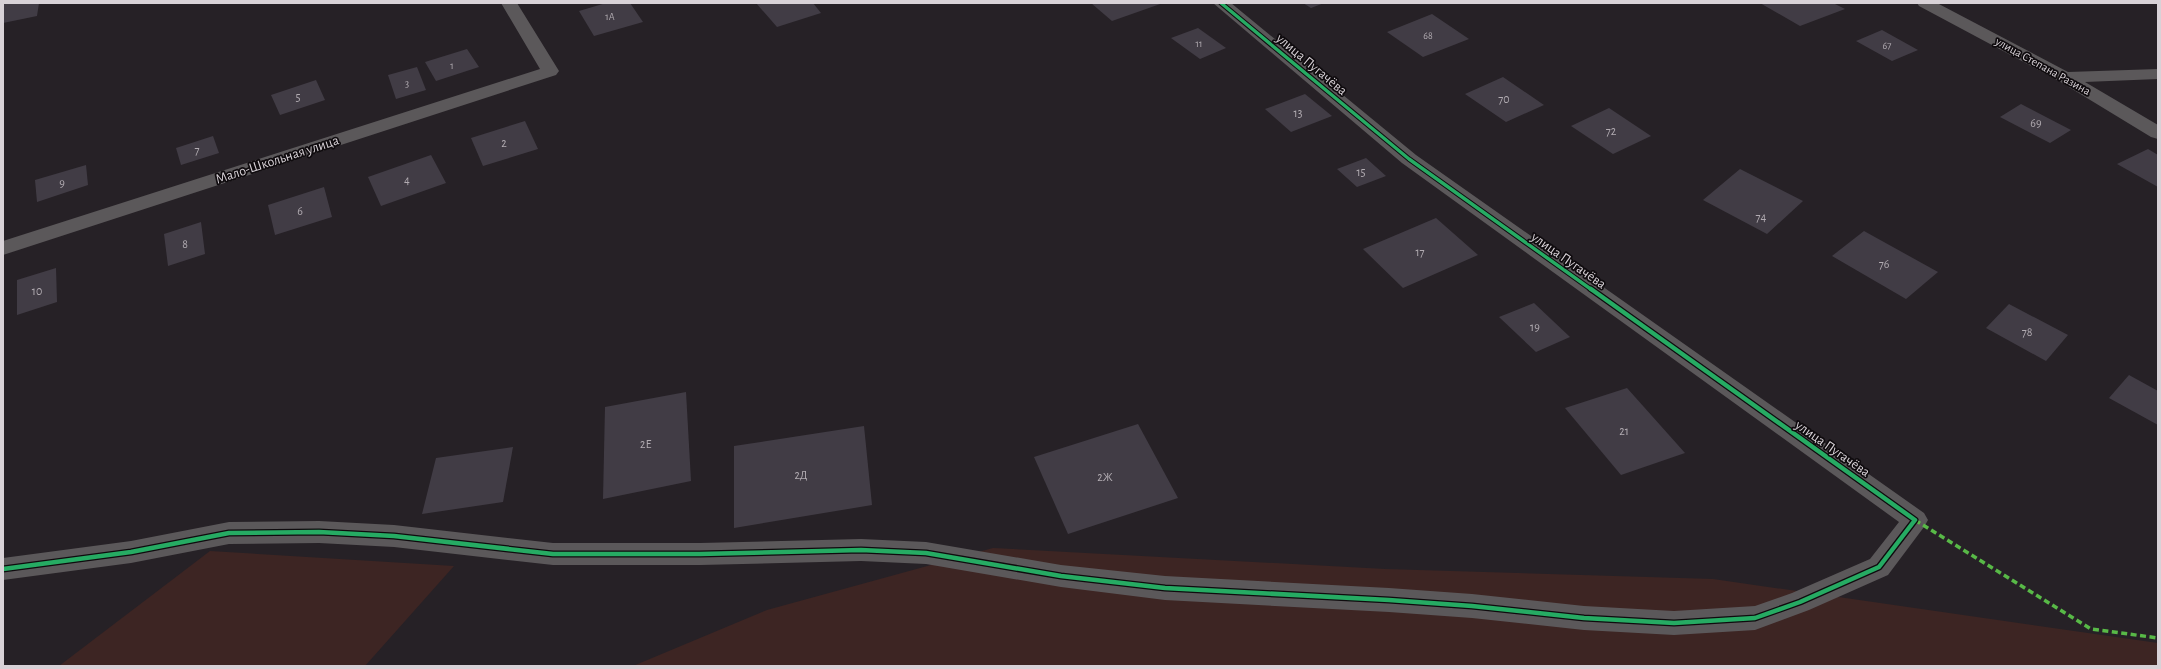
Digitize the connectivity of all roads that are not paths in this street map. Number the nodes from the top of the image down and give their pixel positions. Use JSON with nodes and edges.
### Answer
{"nodes":[{"id":1,"x":509,"y":3,"type":"edge"},
{"id":2,"x":1221,"y":3,"type":"edge"},
{"id":3,"x":1925,"y":3,"type":"edge"},
{"id":4,"x":2158,"y":74,"type":"edge"},
{"id":5,"x":2065,"y":77,"type":"junction"},
{"id":6,"x":2158,"y":133,"type":"edge"},
{"id":7,"x":3,"y":248,"type":"edge"},
{"id":8,"x":3,"y":569,"type":"edge"}],
"edges":[{"from":1,"to":7,"type":"street","name":"Мало-Школьная улица"},
{"from":2,"to":8,"type":"street","name":"улица Пугачёва"},
{"from":3,"to":5,"type":"street","name":"улица Степана Разина"},
{"from":4,"to":5,"type":"street"},
{"from":5,"to":6,"type":"street","name":"улица Степана Разина"}]}
